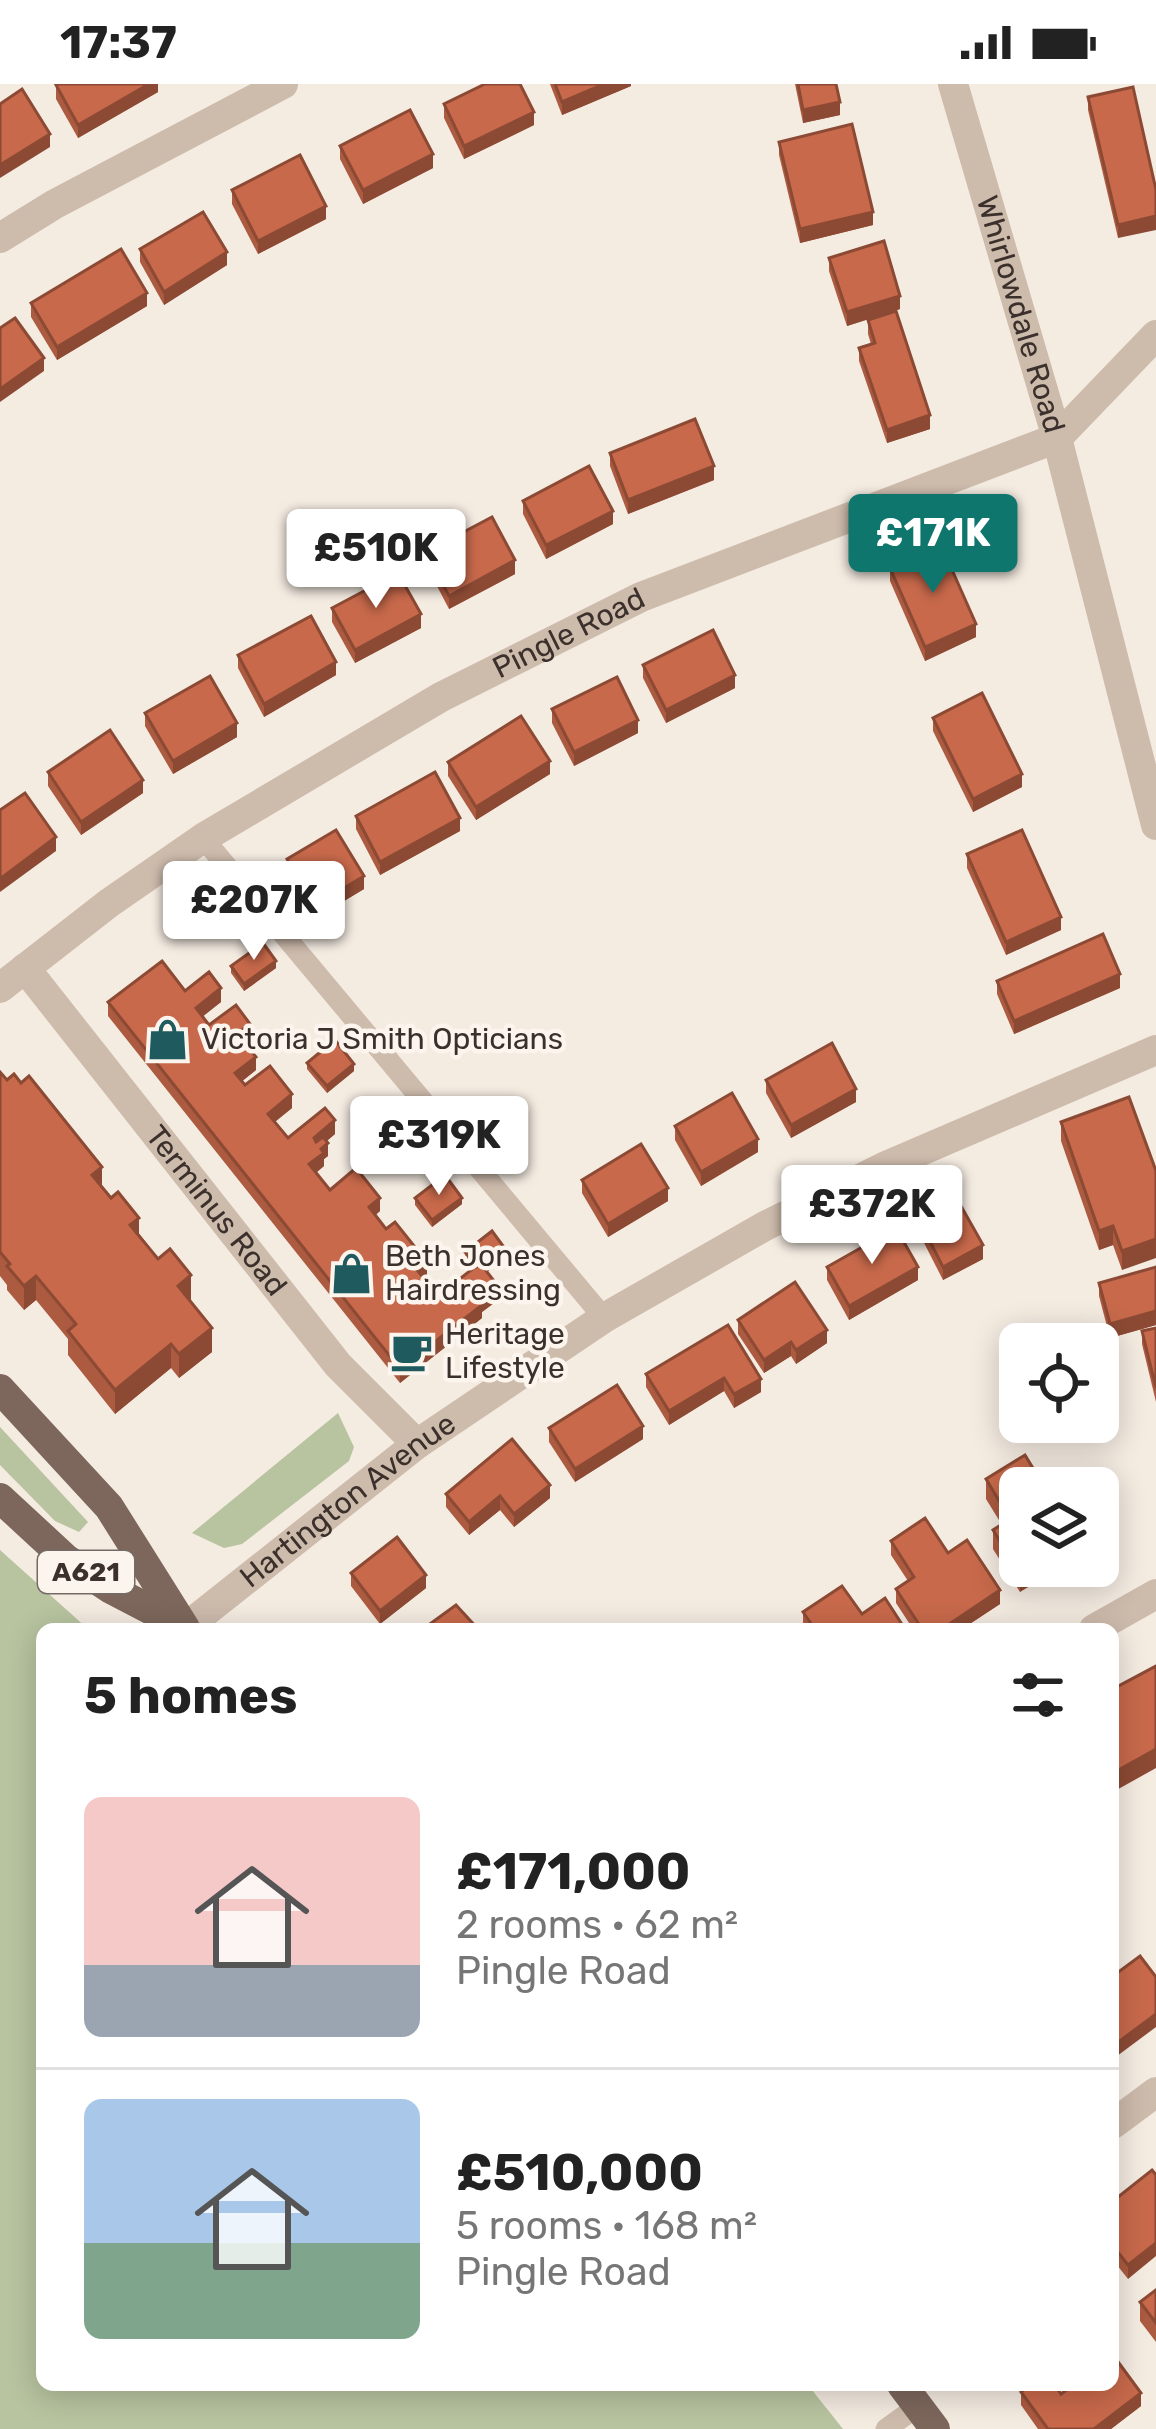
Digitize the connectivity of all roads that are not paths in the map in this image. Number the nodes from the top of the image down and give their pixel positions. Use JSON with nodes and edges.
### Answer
{"nodes":[{"id":1,"x":283,"y":84,"type":"edge"},
{"id":2,"x":953,"y":84,"type":"edge"},
{"id":3,"x":0,"y":238,"type":"edge"},
{"id":4,"x":1156,"y":335,"type":"edge"},
{"id":5,"x":1057,"y":438,"type":"junction"},
{"id":6,"x":1156,"y":826,"type":"edge"},
{"id":7,"x":203,"y":838,"type":"junction"},
{"id":8,"x":12,"y":978,"type":"edge"},
{"id":9,"x":1156,"y":1050,"type":"edge"},
{"id":10,"x":604,"y":1318,"type":"junction"},
{"id":11,"x":0,"y":1389,"type":"edge"},
{"id":12,"x":417,"y":1444,"type":"junction"},
{"id":13,"x":0,"y":1498,"type":"edge"},
{"id":14,"x":1156,"y":1594,"type":"edge"},
{"id":15,"x":176,"y":1623,"type":"edge"},
{"id":16,"x":182,"y":1623,"type":"edge"},
{"id":17,"x":191,"y":1623,"type":"edge"},
{"id":18,"x":1105,"y":1623,"type":"edge"},
{"id":19,"x":1156,"y":2092,"type":"edge"},
{"id":20,"x":1119,"y":2120,"type":"edge"},
{"id":21,"x":918,"y":2407,"type":"edge"},
{"id":22,"x":886,"y":2429,"type":"edge"}],
"edges":[{"from":1,"to":3,"type":"street"},
{"from":2,"to":5,"type":"street","name":"Whirlowdale Road"},
{"from":4,"to":5,"type":"street","name":"Pingle Road"},
{"from":5,"to":6,"type":"street","name":"Whirlowdale Road"},
{"from":5,"to":7,"type":"street","name":"Pingle Road"},
{"from":7,"to":8,"type":"street","name":"Pingle Road"},
{"from":7,"to":10,"type":"lane"},
{"from":8,"to":12,"type":"street","name":"Terminus Road"},
{"from":9,"to":10,"type":"street","name":"Hartington Avenue"},
{"from":10,"to":12,"type":"street","name":"Hartington Avenue"},
{"from":11,"to":16,"type":"main road","number":"A621"},
{"from":12,"to":17,"type":"street","name":"Hartington Avenue"},
{"from":13,"to":15,"type":"main road","number":"A621"},
{"from":14,"to":18,"type":"street"},
{"from":19,"to":20,"type":"street"},
{"from":21,"to":22,"type":"lane"}]}
